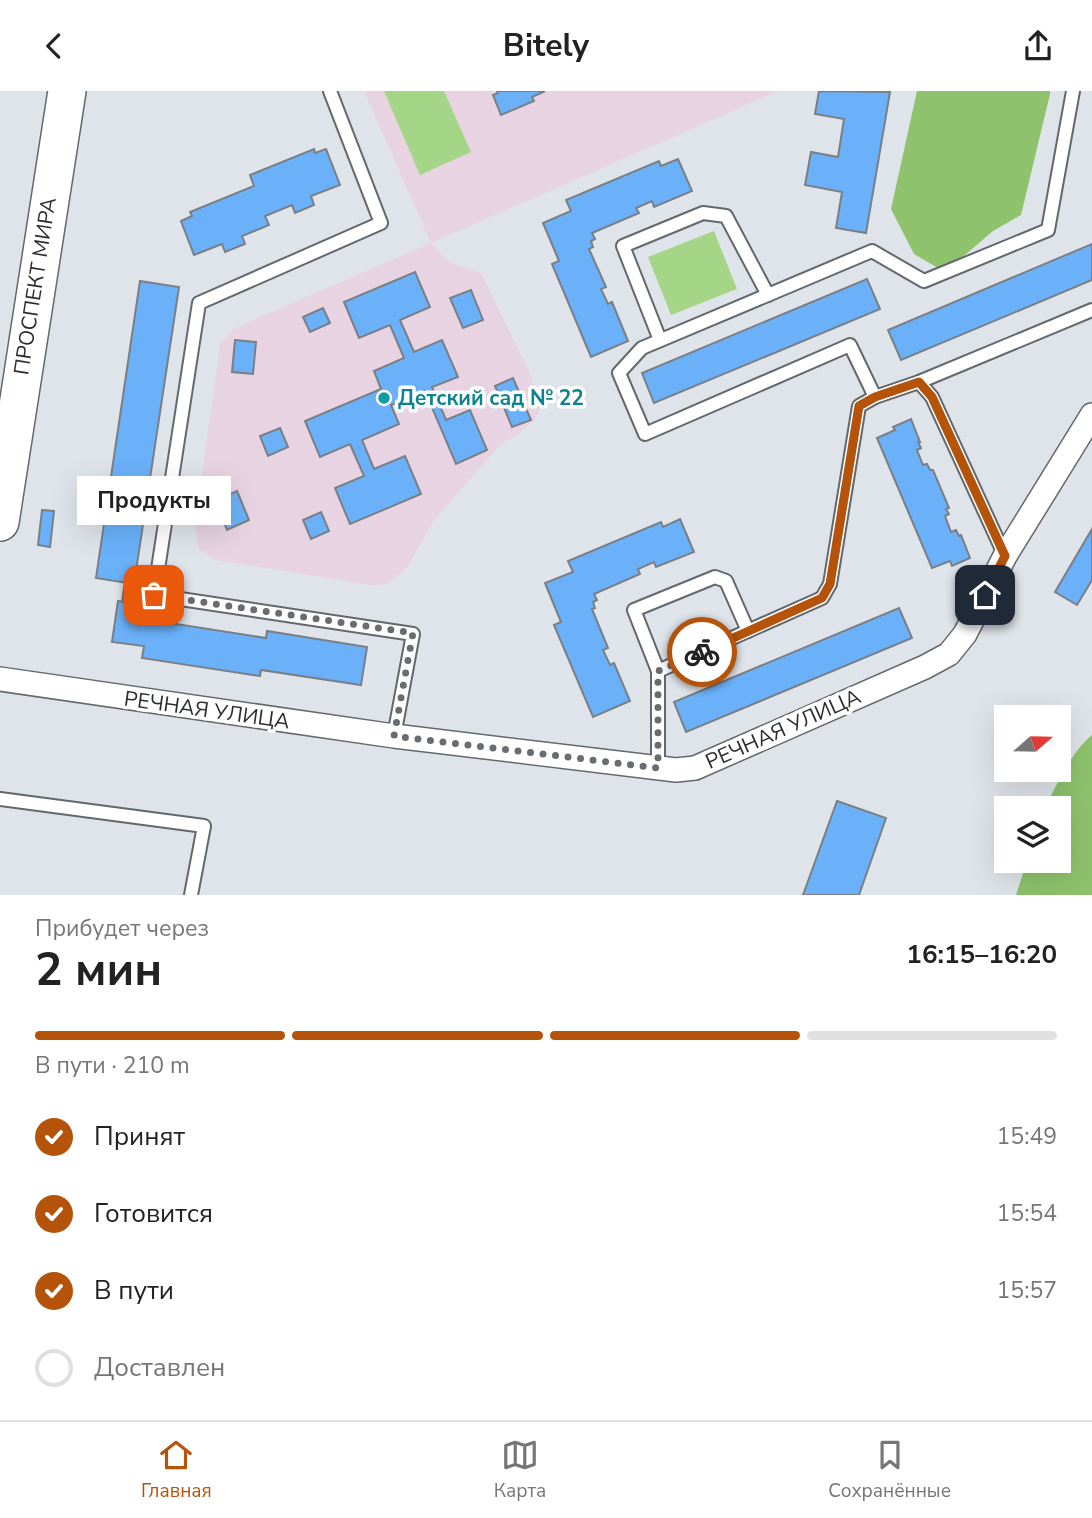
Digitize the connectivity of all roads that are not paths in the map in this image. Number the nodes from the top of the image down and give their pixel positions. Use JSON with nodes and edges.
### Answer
{"nodes":[{"id":1,"x":67,"y":91,"type":"edge"},
{"id":2,"x":330,"y":91,"type":"edge"},
{"id":3,"x":1073,"y":91,"type":"edge"},
{"id":4,"x":768,"y":295,"type":"junction"},
{"id":5,"x":1092,"y":310,"type":"edge"},
{"id":6,"x":660,"y":340,"type":"junction"},
{"id":7,"x":919,"y":382,"type":"junction"},
{"id":8,"x":875,"y":397,"type":"junction"},
{"id":9,"x":1092,"y":415,"type":"edge"},
{"id":10,"x":0,"y":522,"type":"edge"},
{"id":11,"x":1005,"y":556,"type":"junction"},
{"id":12,"x":748,"y":631,"type":"junction"},
{"id":13,"x":658,"y":671,"type":"junction"},
{"id":14,"x":0,"y":679,"type":"edge"},
{"id":15,"x":394,"y":736,"type":"junction"},
{"id":16,"x":658,"y":768,"type":"junction"},
{"id":17,"x":0,"y":800,"type":"edge"},
{"id":18,"x":191,"y":895,"type":"edge"}],
"edges":[{"from":1,"to":10,"type":"main road","name":"ПРОСПЕКТ МИРА"},
{"from":2,"to":15,"type":"lane"},
{"from":3,"to":4,"type":"lane"},
{"from":4,"to":6,"type":"lane"},
{"from":4,"to":6,"type":"lane"},
{"from":5,"to":7,"type":"lane"},
{"from":6,"to":8,"type":"lane"},
{"from":7,"to":8,"type":"lane"},
{"from":7,"to":11,"type":"lane"},
{"from":8,"to":12,"type":"lane"},
{"from":9,"to":11,"type":"street","name":"РЕЧНАЯ УЛИЦА"},
{"from":11,"to":16,"type":"street","name":"РЕЧНАЯ УЛИЦА"},
{"from":12,"to":13,"type":"lane"},
{"from":12,"to":13,"type":"lane"},
{"from":13,"to":16,"type":"lane"},
{"from":14,"to":15,"type":"street","name":"РЕЧНАЯ УЛИЦА"},
{"from":15,"to":16,"type":"street","name":"РЕЧНАЯ УЛИЦА"},
{"from":17,"to":18,"type":"lane"}]}
